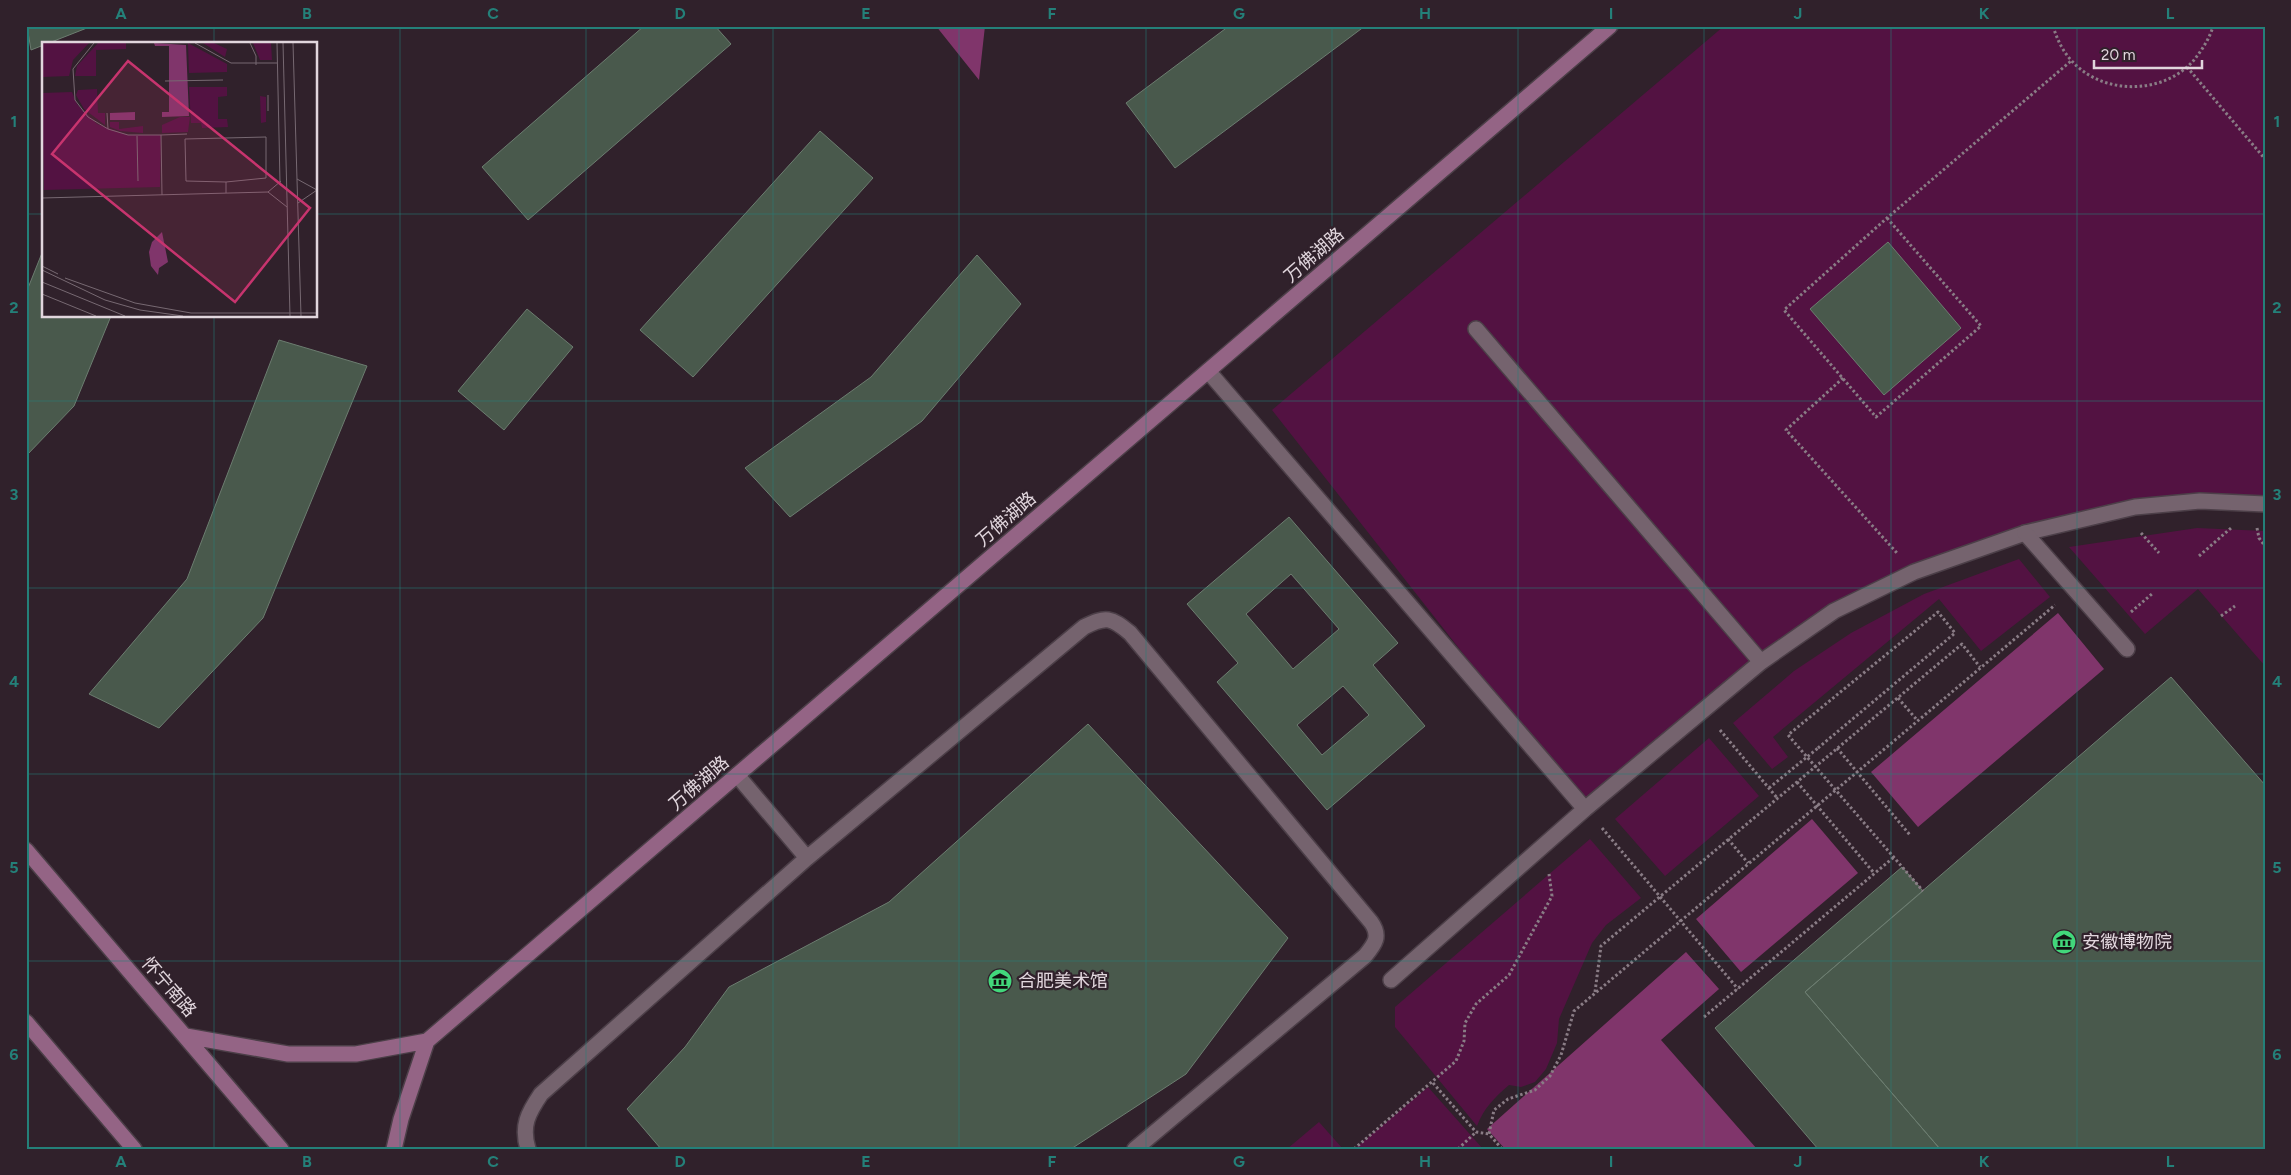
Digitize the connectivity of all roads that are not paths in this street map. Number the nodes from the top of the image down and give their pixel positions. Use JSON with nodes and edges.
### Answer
{"nodes":[{"id":1,"x":1610,"y":26,"type":"edge"},
{"id":2,"x":1476,"y":329,"type":"dead end"},
{"id":3,"x":1208,"y":371,"type":"junction"},
{"id":4,"x":2265,"y":504,"type":"edge"},
{"id":5,"x":2025,"y":533,"type":"junction"},
{"id":6,"x":2127,"y":649,"type":"dead end"},
{"id":7,"x":1761,"y":662,"type":"junction"},
{"id":8,"x":737,"y":775,"type":"junction"},
{"id":9,"x":1585,"y":808,"type":"junction"},
{"id":10,"x":26,"y":850,"type":"edge"},
{"id":11,"x":807,"y":858,"type":"junction"},
{"id":12,"x":1392,"y":980,"type":"dead end"},
{"id":13,"x":26,"y":1022,"type":"edge"},
{"id":14,"x":186,"y":1036,"type":"junction"},
{"id":15,"x":428,"y":1040,"type":"junction"},
{"id":16,"x":128,"y":1146,"type":"edge"},
{"id":17,"x":281,"y":1149,"type":"edge"},
{"id":18,"x":394,"y":1149,"type":"edge"},
{"id":19,"x":528,"y":1149,"type":"edge"},
{"id":20,"x":1135,"y":1149,"type":"edge"}],
"edges":[{"from":1,"to":3,"type":"street","name":"万佛湖路"},
{"from":2,"to":7,"type":"street"},
{"from":3,"to":8,"type":"street","name":"万佛湖路"},
{"from":3,"to":9,"type":"street"},
{"from":4,"to":5,"type":"street"},
{"from":5,"to":6,"type":"street"},
{"from":5,"to":7,"type":"street"},
{"from":7,"to":9,"type":"street"},
{"from":8,"to":11,"type":"street"},
{"from":8,"to":15,"type":"street","name":"万佛湖路"},
{"from":9,"to":12,"type":"street"},
{"from":10,"to":14,"type":"street","name":"怀宁南路"},
{"from":11,"to":19,"type":"street"},
{"from":11,"to":20,"type":"street"},
{"from":13,"to":16,"type":"street"},
{"from":14,"to":15,"type":"street"},
{"from":14,"to":17,"type":"street","name":"怀宁南路"},
{"from":15,"to":18,"type":"street"}]}
